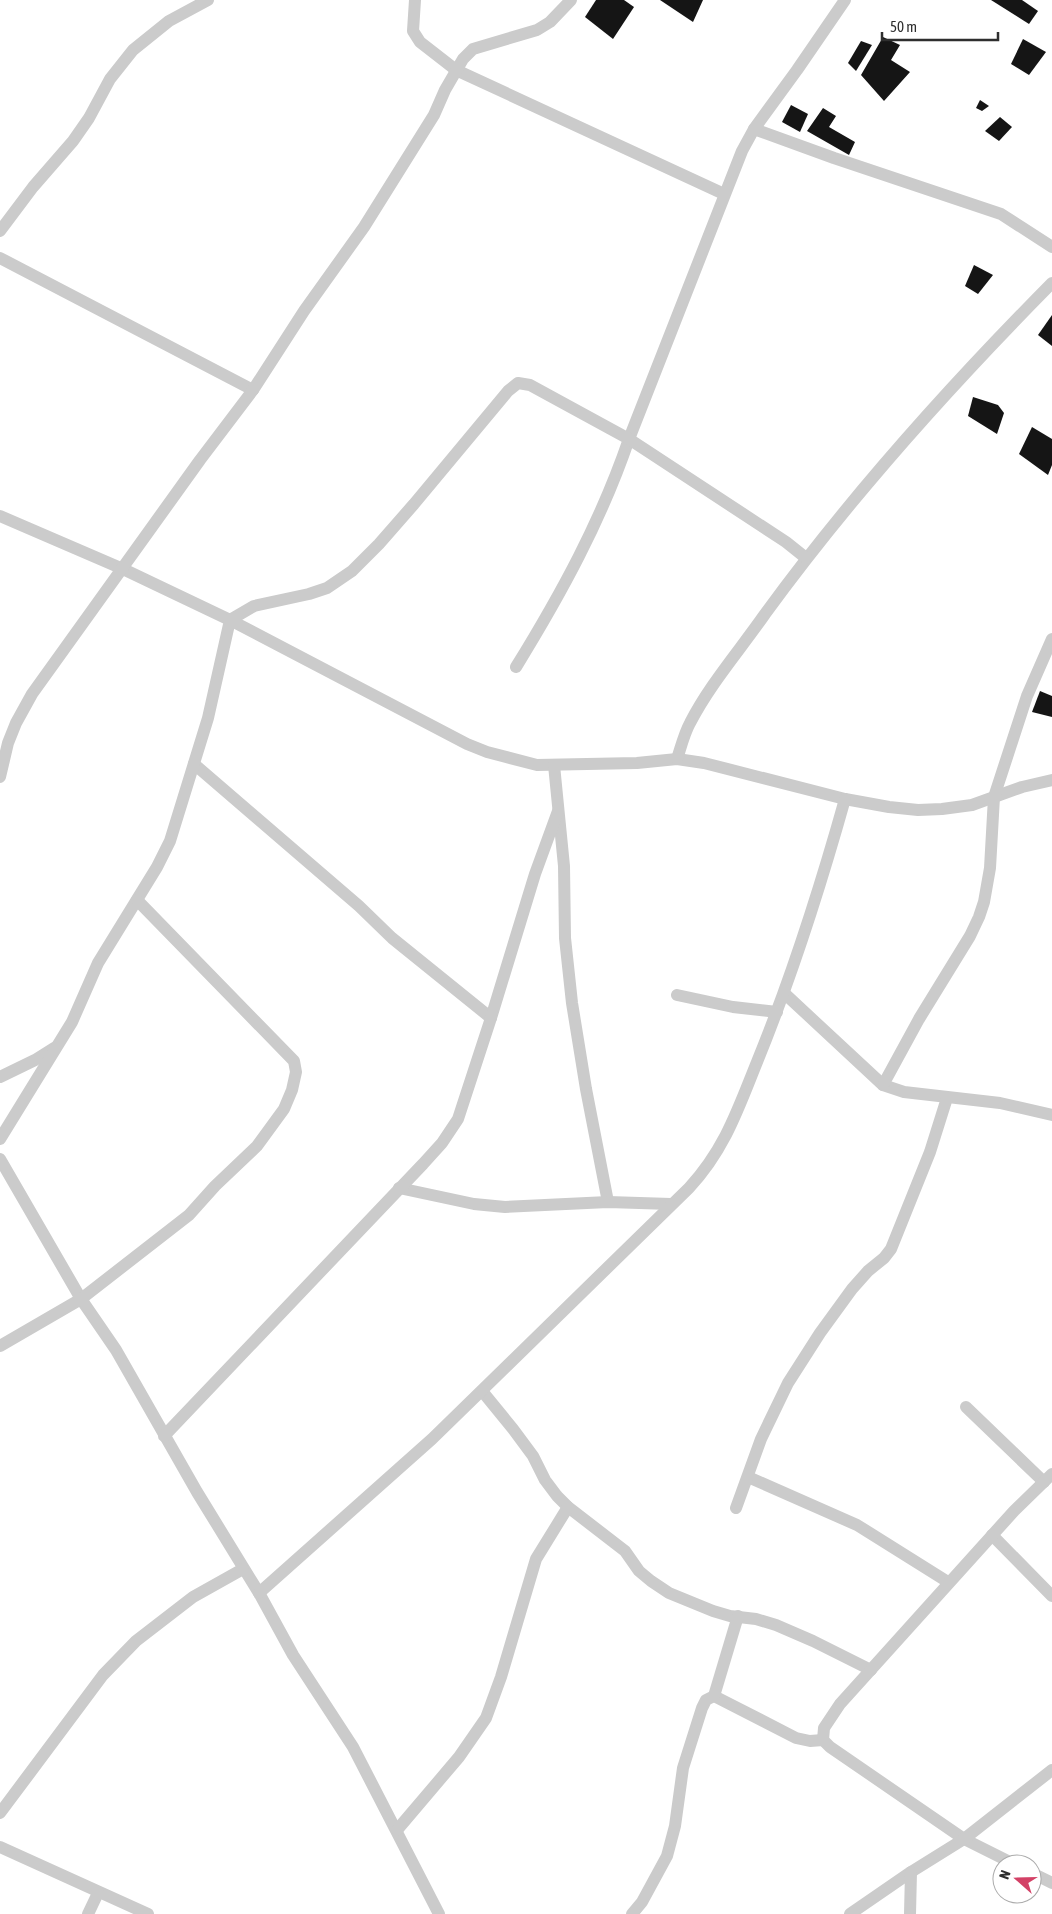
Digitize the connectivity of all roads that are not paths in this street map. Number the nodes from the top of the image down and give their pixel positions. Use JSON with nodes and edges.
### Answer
{"nodes":[{"id":1,"x":208,"y":0,"type":"edge"},
{"id":2,"x":415,"y":0,"type":"edge"},
{"id":3,"x":571,"y":0,"type":"edge"},
{"id":4,"x":846,"y":0,"type":"edge"},
{"id":5,"x":456,"y":70,"type":"junction"},
{"id":6,"x":754,"y":129,"type":"junction"},
{"id":7,"x":724,"y":194,"type":"junction"},
{"id":8,"x":0,"y":231,"type":"edge"},
{"id":9,"x":1052,"y":247,"type":"edge"},
{"id":10,"x":0,"y":258,"type":"edge"},
{"id":11,"x":1052,"y":283,"type":"edge"},
{"id":12,"x":252,"y":390,"type":"junction"},
{"id":13,"x":628,"y":440,"type":"junction"},
{"id":14,"x":0,"y":516,"type":"edge"},
{"id":15,"x":806,"y":558,"type":"junction"},
{"id":16,"x":123,"y":569,"type":"junction"},
{"id":17,"x":230,"y":620,"type":"junction"},
{"id":18,"x":1052,"y":639,"type":"edge"},
{"id":19,"x":516,"y":667,"type":"dead end"},
{"id":20,"x":677,"y":759,"type":"junction"},
{"id":21,"x":194,"y":764,"type":"junction"},
{"id":22,"x":554,"y":766,"type":"junction"},
{"id":23,"x":0,"y":777,"type":"edge"},
{"id":24,"x":1052,"y":780,"type":"edge"},
{"id":25,"x":994,"y":797,"type":"junction"},
{"id":26,"x":845,"y":799,"type":"junction"},
{"id":27,"x":558,"y":811,"type":"junction"},
{"id":28,"x":137,"y":900,"type":"junction"},
{"id":29,"x":784,"y":993,"type":"junction"},
{"id":30,"x":677,"y":995,"type":"dead end"},
{"id":31,"x":777,"y":1012,"type":"junction"},
{"id":32,"x":492,"y":1018,"type":"junction"},
{"id":33,"x":56,"y":1047,"type":"junction"},
{"id":34,"x":0,"y":1077,"type":"edge"},
{"id":35,"x":883,"y":1085,"type":"junction"},
{"id":36,"x":947,"y":1098,"type":"junction"},
{"id":37,"x":1050,"y":1111,"type":"edge"},
{"id":38,"x":0,"y":1140,"type":"edge"},
{"id":39,"x":0,"y":1159,"type":"edge"},
{"id":40,"x":399,"y":1188,"type":"junction"},
{"id":41,"x":608,"y":1202,"type":"junction"},
{"id":42,"x":671,"y":1204,"type":"junction"},
{"id":43,"x":81,"y":1299,"type":"junction"},
{"id":44,"x":0,"y":1346,"type":"edge"},
{"id":45,"x":482,"y":1391,"type":"junction"},
{"id":46,"x":966,"y":1407,"type":"dead end"},
{"id":47,"x":164,"y":1436,"type":"junction"},
{"id":48,"x":748,"y":1477,"type":"junction"},
{"id":49,"x":1048,"y":1478,"type":"edge"},
{"id":50,"x":568,"y":1507,"type":"junction"},
{"id":51,"x":736,"y":1508,"type":"dead end"},
{"id":52,"x":992,"y":1535,"type":"junction"},
{"id":53,"x":243,"y":1569,"type":"junction"},
{"id":54,"x":948,"y":1582,"type":"junction"},
{"id":55,"x":259,"y":1593,"type":"junction"},
{"id":56,"x":1052,"y":1596,"type":"edge"},
{"id":57,"x":738,"y":1616,"type":"junction"},
{"id":58,"x":871,"y":1670,"type":"junction"},
{"id":59,"x":714,"y":1696,"type":"junction"},
{"id":60,"x":823,"y":1740,"type":"junction"},
{"id":61,"x":1052,"y":1770,"type":"edge"},
{"id":62,"x":0,"y":1814,"type":"edge"},
{"id":63,"x":397,"y":1830,"type":"junction"},
{"id":64,"x":964,"y":1839,"type":"junction"},
{"id":65,"x":0,"y":1847,"type":"edge"},
{"id":66,"x":994,"y":1854,"type":"edge"},
{"id":67,"x":911,"y":1872,"type":"junction"},
{"id":68,"x":98,"y":1893,"type":"junction"},
{"id":69,"x":88,"y":1914,"type":"edge"},
{"id":70,"x":148,"y":1914,"type":"edge"},
{"id":71,"x":439,"y":1914,"type":"edge"},
{"id":72,"x":632,"y":1914,"type":"edge"},
{"id":73,"x":850,"y":1914,"type":"edge"},
{"id":74,"x":910,"y":1914,"type":"edge"}],
"edges":[{"from":1,"to":8,"type":"street"},
{"from":2,"to":5,"type":"street"},
{"from":3,"to":5,"type":"street"},
{"from":4,"to":6,"type":"street"},
{"from":5,"to":7,"type":"street"},
{"from":5,"to":12,"type":"street"},
{"from":6,"to":7,"type":"street"},
{"from":6,"to":9,"type":"street"},
{"from":7,"to":13,"type":"street"},
{"from":10,"to":12,"type":"street"},
{"from":11,"to":15,"type":"street"},
{"from":12,"to":16,"type":"street"},
{"from":13,"to":15,"type":"street"},
{"from":13,"to":17,"type":"street"},
{"from":13,"to":19,"type":"street"},
{"from":14,"to":16,"type":"street"},
{"from":15,"to":20,"type":"street"},
{"from":16,"to":17,"type":"street"},
{"from":16,"to":23,"type":"street"},
{"from":17,"to":21,"type":"street"},
{"from":17,"to":22,"type":"street"},
{"from":18,"to":25,"type":"street"},
{"from":20,"to":22,"type":"street"},
{"from":20,"to":26,"type":"street"},
{"from":21,"to":28,"type":"street"},
{"from":21,"to":32,"type":"street"},
{"from":22,"to":27,"type":"street"},
{"from":24,"to":25,"type":"street"},
{"from":25,"to":26,"type":"street"},
{"from":25,"to":35,"type":"street"},
{"from":26,"to":29,"type":"street"},
{"from":27,"to":32,"type":"street"},
{"from":27,"to":41,"type":"street"},
{"from":28,"to":33,"type":"street"},
{"from":28,"to":43,"type":"street"},
{"from":29,"to":31,"type":"street"},
{"from":29,"to":35,"type":"street"},
{"from":30,"to":31,"type":"street"},
{"from":31,"to":42,"type":"street"},
{"from":32,"to":40,"type":"street"},
{"from":33,"to":34,"type":"street"},
{"from":33,"to":38,"type":"street"},
{"from":35,"to":36,"type":"street"},
{"from":36,"to":37,"type":"street"},
{"from":36,"to":48,"type":"street"},
{"from":39,"to":43,"type":"street"},
{"from":40,"to":41,"type":"street"},
{"from":40,"to":47,"type":"street"},
{"from":41,"to":42,"type":"street"},
{"from":42,"to":45,"type":"street"},
{"from":43,"to":44,"type":"street"},
{"from":43,"to":47,"type":"street"},
{"from":45,"to":50,"type":"street"},
{"from":45,"to":55,"type":"street"},
{"from":46,"to":49,"type":"street"},
{"from":47,"to":53,"type":"street"},
{"from":48,"to":51,"type":"street"},
{"from":48,"to":54,"type":"street"},
{"from":49,"to":52,"type":"street"},
{"from":50,"to":57,"type":"street"},
{"from":50,"to":63,"type":"street"},
{"from":52,"to":54,"type":"street"},
{"from":52,"to":56,"type":"street"},
{"from":53,"to":55,"type":"street"},
{"from":53,"to":62,"type":"street"},
{"from":54,"to":58,"type":"street"},
{"from":55,"to":63,"type":"street"},
{"from":57,"to":58,"type":"street"},
{"from":57,"to":59,"type":"street"},
{"from":58,"to":60,"type":"street"},
{"from":59,"to":60,"type":"street"},
{"from":59,"to":72,"type":"street"},
{"from":60,"to":64,"type":"street"},
{"from":61,"to":64,"type":"street"},
{"from":63,"to":71,"type":"street"},
{"from":64,"to":66,"type":"street"},
{"from":64,"to":67,"type":"street"},
{"from":65,"to":68,"type":"street"},
{"from":67,"to":73,"type":"street"},
{"from":67,"to":74,"type":"street"},
{"from":68,"to":69,"type":"street"},
{"from":68,"to":70,"type":"street"}]}
